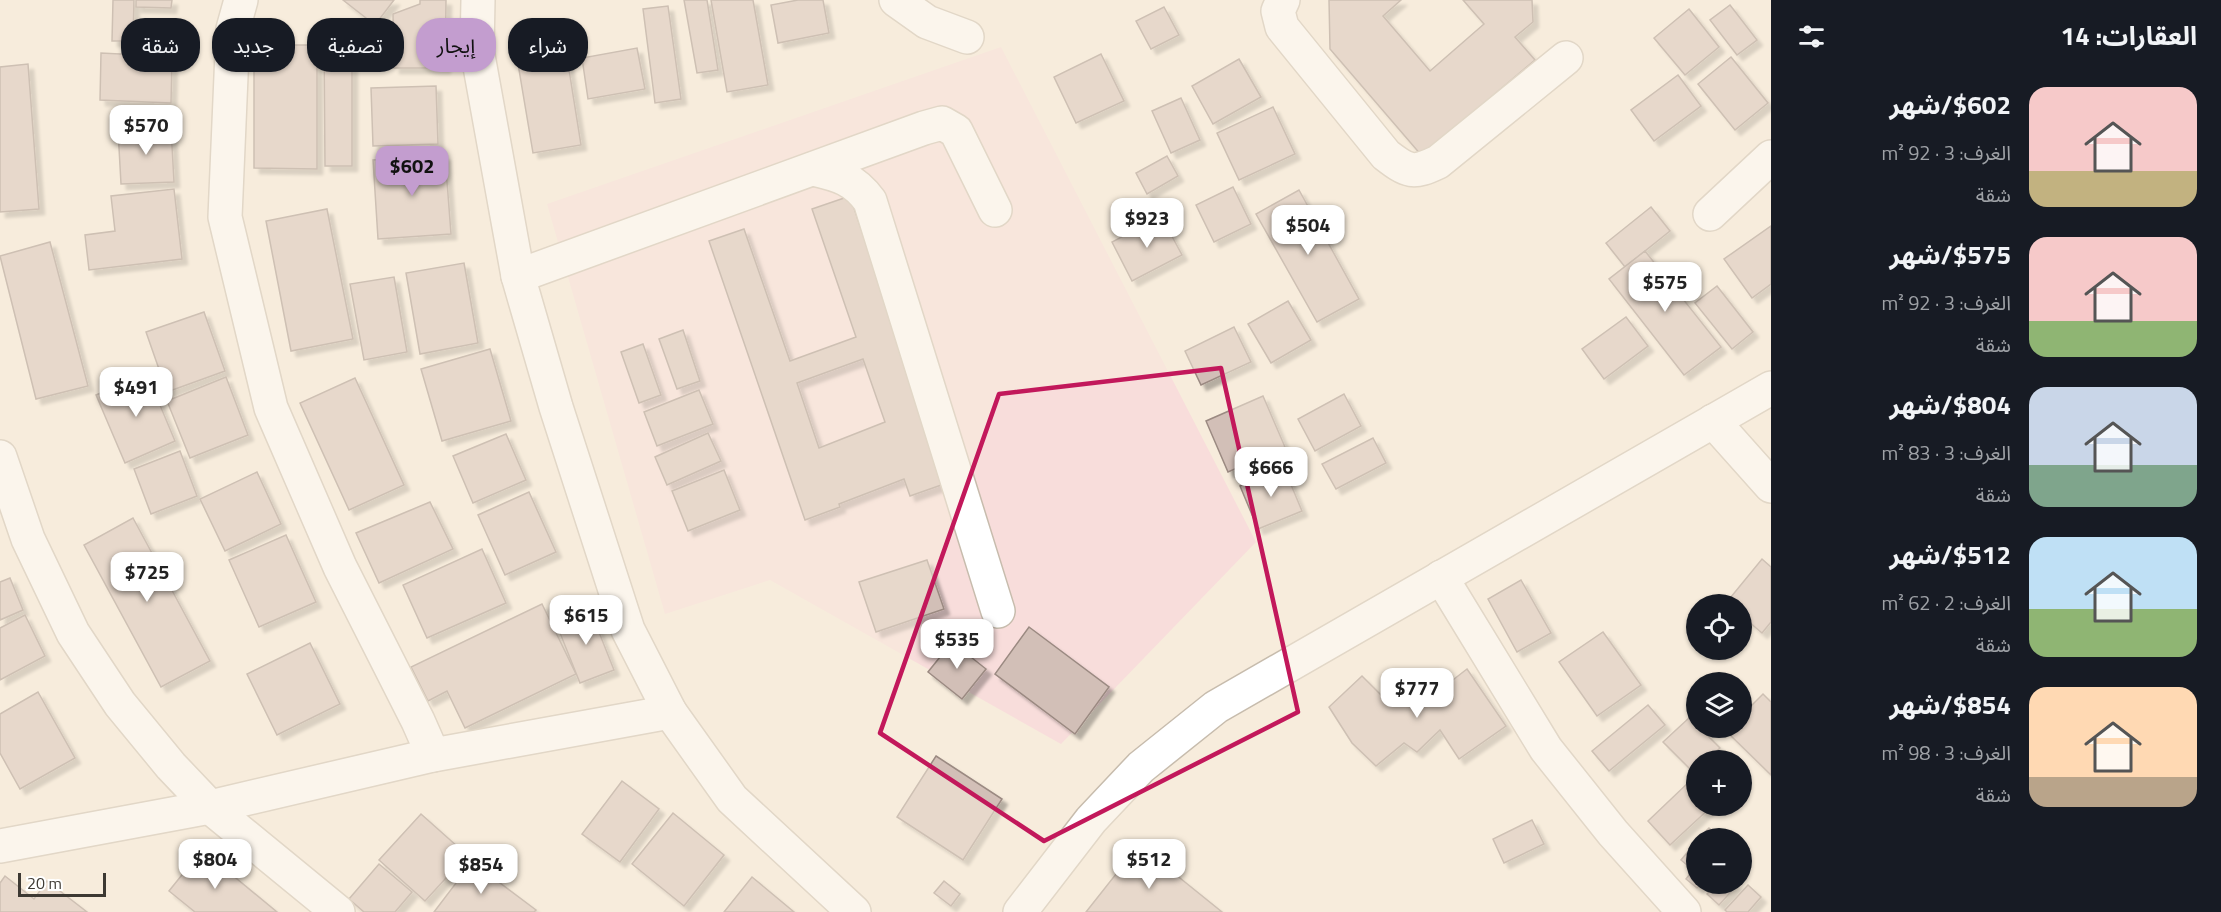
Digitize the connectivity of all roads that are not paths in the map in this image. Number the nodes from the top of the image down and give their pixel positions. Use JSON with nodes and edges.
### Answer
{"nodes":[{"id":1,"x":241,"y":0,"type":"edge"},
{"id":2,"x":478,"y":0,"type":"edge"},
{"id":3,"x":896,"y":0,"type":"edge"},
{"id":4,"x":1283,"y":0,"type":"edge"},
{"id":5,"x":967,"y":37,"type":"dead end"},
{"id":6,"x":1566,"y":58,"type":"dead end"},
{"id":7,"x":1771,"y":157,"type":"edge"},
{"id":8,"x":813,"y":169,"type":"junction"},
{"id":9,"x":995,"y":210,"type":"dead end"},
{"id":10,"x":1710,"y":214,"type":"dead end"},
{"id":11,"x":518,"y":276,"type":"junction"},
{"id":12,"x":1771,"y":388,"type":"edge"},
{"id":13,"x":1713,"y":421,"type":"junction"},
{"id":14,"x":0,"y":457,"type":"edge"},
{"id":15,"x":1771,"y":486,"type":"edge"},
{"id":16,"x":1442,"y":577,"type":"junction"},
{"id":17,"x":998,"y":611,"type":"dead end"},
{"id":18,"x":670,"y":712,"type":"junction"},
{"id":19,"x":433,"y":755,"type":"junction"},
{"id":20,"x":210,"y":807,"type":"junction"},
{"id":21,"x":0,"y":846,"type":"edge"},
{"id":22,"x":338,"y":912,"type":"edge"},
{"id":23,"x":854,"y":912,"type":"edge"},
{"id":24,"x":1020,"y":912,"type":"edge"},
{"id":25,"x":1684,"y":912,"type":"edge"}],
"edges":[{"from":1,"to":19,"type":"street"},
{"from":2,"to":11,"type":"street"},
{"from":3,"to":5,"type":"street"},
{"from":4,"to":6,"type":"street"},
{"from":7,"to":10,"type":"street"},
{"from":8,"to":9,"type":"street"},
{"from":8,"to":11,"type":"street"},
{"from":8,"to":17,"type":"street"},
{"from":11,"to":18,"type":"street"},
{"from":12,"to":13,"type":"street"},
{"from":13,"to":15,"type":"street"},
{"from":13,"to":16,"type":"street"},
{"from":14,"to":20,"type":"street"},
{"from":16,"to":24,"type":"street"},
{"from":16,"to":25,"type":"street"},
{"from":18,"to":19,"type":"street"},
{"from":18,"to":23,"type":"street"},
{"from":19,"to":20,"type":"street"},
{"from":20,"to":21,"type":"street"},
{"from":20,"to":22,"type":"street"}]}
